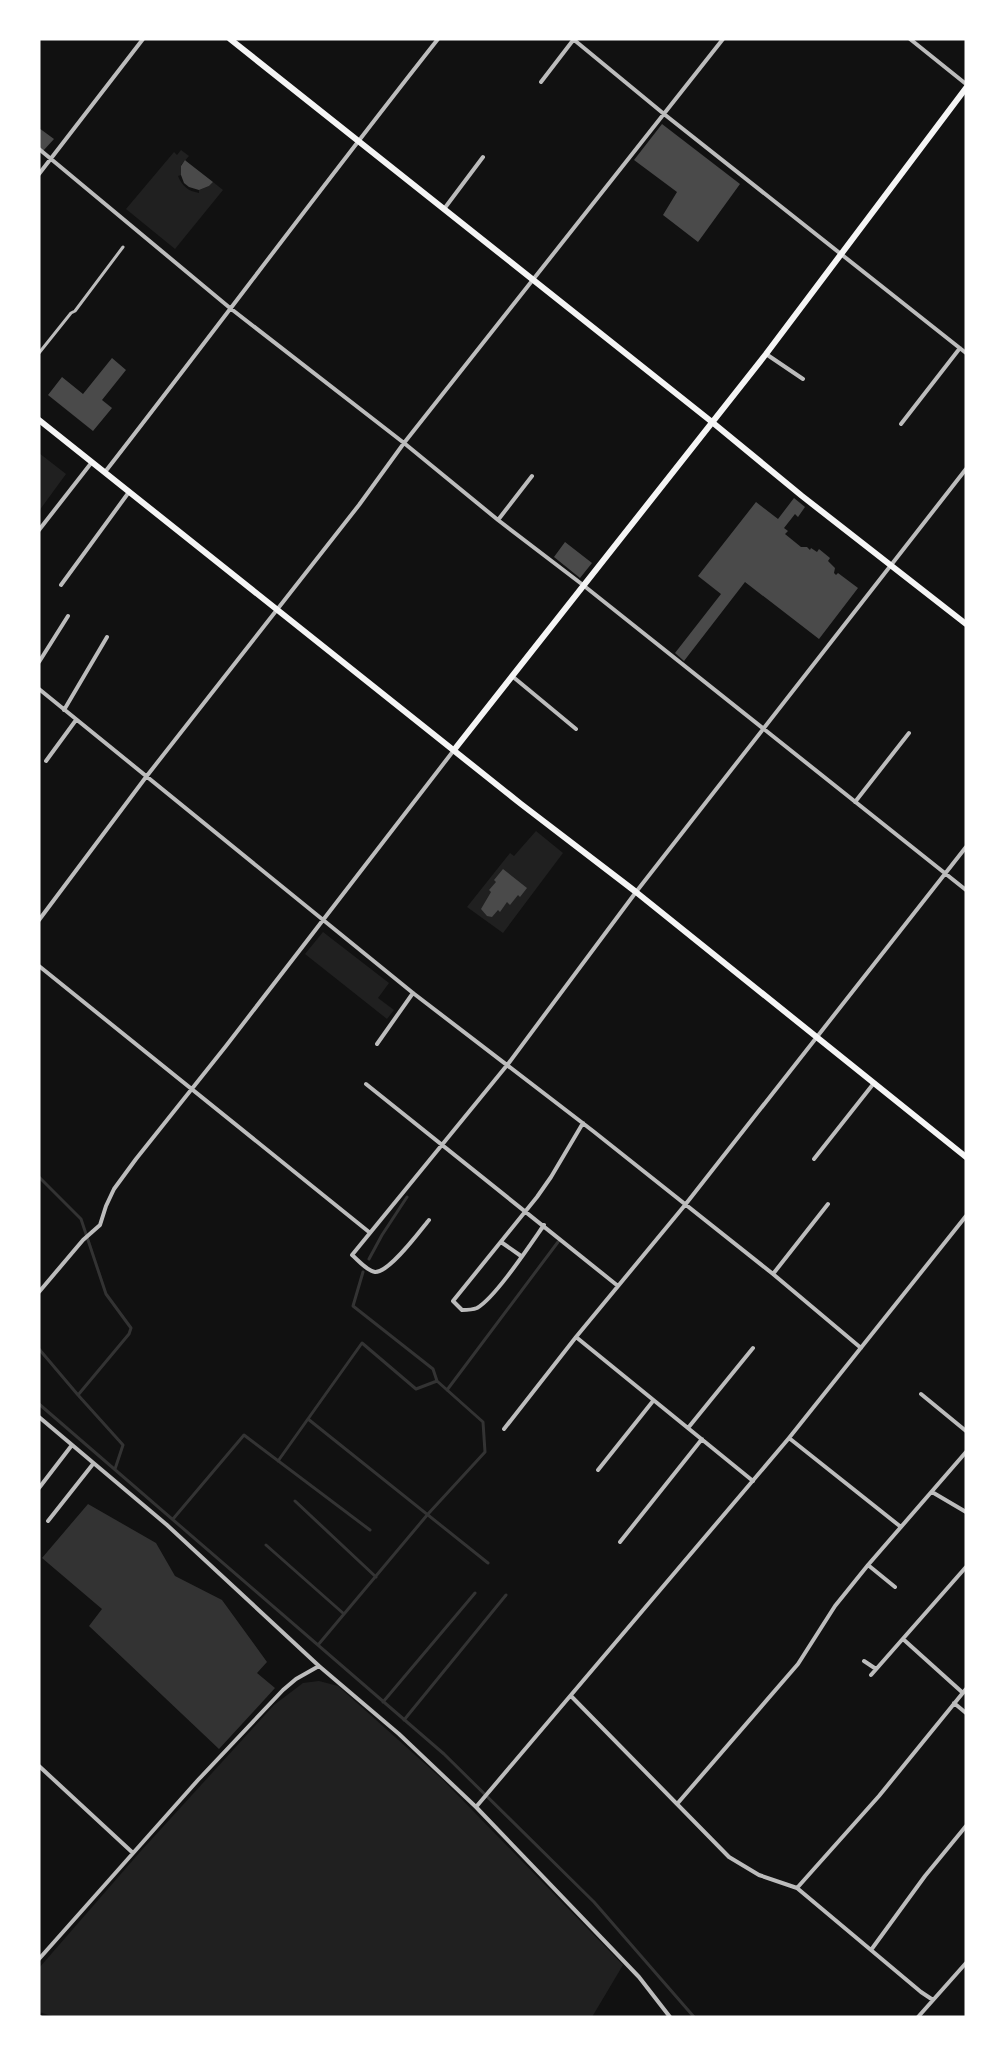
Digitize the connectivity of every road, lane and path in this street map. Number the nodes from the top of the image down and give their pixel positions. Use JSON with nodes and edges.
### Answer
{"nodes":[{"id":1,"x":143,"y":39,"type":"edge"},
{"id":2,"x":231,"y":39,"type":"edge"},
{"id":3,"x":438,"y":39,"type":"edge"},
{"id":4,"x":573,"y":39,"type":"edge"},
{"id":5,"x":723,"y":39,"type":"edge"},
{"id":6,"x":910,"y":39,"type":"edge"},
{"id":7,"x":541,"y":82,"type":"dead end"},
{"id":8,"x":966,"y":86,"type":"edge"},
{"id":9,"x":664,"y":114,"type":"junction"},
{"id":10,"x":357,"y":141,"type":"junction"},
{"id":11,"x":39,"y":149,"type":"edge"},
{"id":12,"x":483,"y":157,"type":"dead end"},
{"id":13,"x":50,"y":158,"type":"junction"},
{"id":14,"x":39,"y":174,"type":"edge"},
{"id":15,"x":444,"y":209,"type":"junction"},
{"id":16,"x":123,"y":247,"type":"dead end"},
{"id":17,"x":841,"y":253,"type":"junction"},
{"id":18,"x":534,"y":280,"type":"junction"},
{"id":19,"x":231,"y":308,"type":"junction"},
{"id":20,"x":960,"y":348,"type":"junction"},
{"id":21,"x":39,"y":353,"type":"edge"},
{"id":22,"x":966,"y":353,"type":"edge"},
{"id":23,"x":766,"y":354,"type":"junction"},
{"id":24,"x":803,"y":379,"type":"dead end"},
{"id":25,"x":39,"y":420,"type":"edge"},
{"id":26,"x":712,"y":422,"type":"junction"},
{"id":27,"x":901,"y":424,"type":"dead end"},
{"id":28,"x":404,"y":443,"type":"junction"},
{"id":29,"x":92,"y":462,"type":"junction"},
{"id":30,"x":966,"y":470,"type":"edge"},
{"id":31,"x":105,"y":472,"type":"junction"},
{"id":32,"x":532,"y":476,"type":"dead end"},
{"id":33,"x":130,"y":492,"type":"junction"},
{"id":34,"x":498,"y":520,"type":"junction"},
{"id":35,"x":39,"y":530,"type":"edge"},
{"id":36,"x":892,"y":566,"type":"junction"},
{"id":37,"x":61,"y":585,"type":"dead end"},
{"id":38,"x":584,"y":585,"type":"junction"},
{"id":39,"x":277,"y":608,"type":"junction"},
{"id":40,"x":68,"y":616,"type":"dead end"},
{"id":41,"x":966,"y":624,"type":"edge"},
{"id":42,"x":107,"y":637,"type":"dead end"},
{"id":43,"x":39,"y":662,"type":"edge"},
{"id":44,"x":512,"y":676,"type":"junction"},
{"id":45,"x":39,"y":689,"type":"edge"},
{"id":46,"x":64,"y":710,"type":"junction"},
{"id":47,"x":76,"y":720,"type":"junction"},
{"id":48,"x":576,"y":729,"type":"dead end"},
{"id":49,"x":763,"y":729,"type":"junction"},
{"id":50,"x":909,"y":733,"type":"dead end"},
{"id":51,"x":454,"y":750,"type":"junction"},
{"id":52,"x":46,"y":761,"type":"dead end"},
{"id":53,"x":146,"y":777,"type":"junction"},
{"id":54,"x":855,"y":802,"type":"junction"},
{"id":55,"x":966,"y":848,"type":"edge"},
{"id":56,"x":945,"y":874,"type":"junction"},
{"id":57,"x":966,"y":890,"type":"edge"},
{"id":58,"x":636,"y":892,"type":"junction"},
{"id":59,"x":322,"y":919,"type":"junction"},
{"id":60,"x":39,"y":920,"type":"edge"},
{"id":61,"x":39,"y":966,"type":"edge"},
{"id":62,"x":413,"y":993,"type":"junction"},
{"id":63,"x":817,"y":1038,"type":"junction"},
{"id":64,"x":377,"y":1044,"type":"dead end"},
{"id":65,"x":508,"y":1064,"type":"junction"},
{"id":66,"x":874,"y":1083,"type":"junction"},
{"id":67,"x":366,"y":1084,"type":"dead end"},
{"id":68,"x":191,"y":1088,"type":"junction"},
{"id":69,"x":583,"y":1123,"type":"junction"},
{"id":70,"x":442,"y":1144,"type":"junction"},
{"id":71,"x":965,"y":1154,"type":"edge"},
{"id":72,"x":814,"y":1159,"type":"dead end"},
{"id":73,"x":828,"y":1204,"type":"dead end"},
{"id":74,"x":685,"y":1205,"type":"junction"},
{"id":75,"x":526,"y":1211,"type":"junction"},
{"id":76,"x":966,"y":1216,"type":"edge"},
{"id":77,"x":429,"y":1220,"type":"dead end"},
{"id":78,"x":544,"y":1226,"type":"junction"},
{"id":79,"x":369,"y":1232,"type":"junction"},
{"id":80,"x":501,"y":1242,"type":"junction"},
{"id":81,"x":521,"y":1256,"type":"junction"},
{"id":82,"x":773,"y":1274,"type":"junction"},
{"id":83,"x":618,"y":1286,"type":"junction"},
{"id":84,"x":39,"y":1292,"type":"edge"},
{"id":85,"x":576,"y":1337,"type":"junction"},
{"id":86,"x":753,"y":1348,"type":"dead end"},
{"id":87,"x":861,"y":1348,"type":"junction"},
{"id":88,"x":921,"y":1394,"type":"dead end"},
{"id":89,"x":653,"y":1401,"type":"junction"},
{"id":90,"x":40,"y":1420,"type":"edge"},
{"id":91,"x":688,"y":1428,"type":"junction"},
{"id":92,"x":504,"y":1429,"type":"dead end"},
{"id":93,"x":966,"y":1431,"type":"edge"},
{"id":94,"x":789,"y":1438,"type":"junction"},
{"id":95,"x":702,"y":1439,"type":"junction"},
{"id":96,"x":72,"y":1445,"type":"junction"},
{"id":97,"x":966,"y":1452,"type":"edge"},
{"id":98,"x":93,"y":1464,"type":"junction"},
{"id":99,"x":598,"y":1470,"type":"dead end"},
{"id":100,"x":753,"y":1481,"type":"junction"},
{"id":101,"x":39,"y":1488,"type":"edge"},
{"id":102,"x":933,"y":1492,"type":"junction"},
{"id":103,"x":966,"y":1512,"type":"edge"},
{"id":104,"x":48,"y":1521,"type":"dead end"},
{"id":105,"x":901,"y":1527,"type":"junction"},
{"id":106,"x":620,"y":1542,"type":"dead end"},
{"id":107,"x":868,"y":1565,"type":"junction"},
{"id":108,"x":966,"y":1567,"type":"edge"},
{"id":109,"x":895,"y":1587,"type":"dead end"},
{"id":110,"x":903,"y":1639,"type":"junction"},
{"id":111,"x":864,"y":1660,"type":"dead end"},
{"id":112,"x":319,"y":1666,"type":"junction"},
{"id":113,"x":876,"y":1670,"type":"junction"},
{"id":114,"x":871,"y":1675,"type":"dead end"},
{"id":115,"x":964,"y":1691,"type":"edge"},
{"id":116,"x":571,"y":1696,"type":"junction"},
{"id":117,"x":954,"y":1703,"type":"junction"},
{"id":118,"x":966,"y":1713,"type":"edge"},
{"id":119,"x":39,"y":1766,"type":"edge"},
{"id":120,"x":677,"y":1804,"type":"junction"},
{"id":121,"x":476,"y":1808,"type":"junction"},
{"id":122,"x":966,"y":1826,"type":"edge"},
{"id":123,"x":133,"y":1853,"type":"junction"},
{"id":124,"x":797,"y":1888,"type":"junction"},
{"id":125,"x":871,"y":1950,"type":"junction"},
{"id":126,"x":39,"y":1959,"type":"edge"},
{"id":127,"x":966,"y":1963,"type":"edge"},
{"id":128,"x":933,"y":2000,"type":"junction"},
{"id":129,"x":670,"y":2017,"type":"edge"},
{"id":130,"x":918,"y":2017,"type":"edge"}],
"edges":[{"from":1,"to":13,"type":"street"},
{"from":2,"to":10,"type":"main road"},
{"from":3,"to":10,"type":"street"},
{"from":4,"to":7,"type":"street"},
{"from":4,"to":9,"type":"street"},
{"from":5,"to":9,"type":"street"},
{"from":6,"to":8,"type":"street"},
{"from":8,"to":17,"type":"main road"},
{"from":9,"to":17,"type":"street"},
{"from":9,"to":18,"type":"street"},
{"from":10,"to":15,"type":"main road"},
{"from":10,"to":19,"type":"street"},
{"from":11,"to":13,"type":"street"},
{"from":12,"to":15,"type":"street"},
{"from":13,"to":14,"type":"street"},
{"from":13,"to":19,"type":"street"},
{"from":15,"to":18,"type":"main road"},
{"from":16,"to":21,"type":"street"},
{"from":17,"to":20,"type":"street"},
{"from":17,"to":23,"type":"main road"},
{"from":18,"to":26,"type":"main road"},
{"from":18,"to":28,"type":"street"},
{"from":19,"to":28,"type":"street"},
{"from":19,"to":31,"type":"street"},
{"from":20,"to":22,"type":"street"},
{"from":20,"to":27,"type":"street"},
{"from":23,"to":24,"type":"street"},
{"from":23,"to":26,"type":"main road"},
{"from":25,"to":29,"type":"main road"},
{"from":26,"to":36,"type":"main road"},
{"from":26,"to":38,"type":"main road"},
{"from":28,"to":34,"type":"street"},
{"from":28,"to":39,"type":"street"},
{"from":29,"to":31,"type":"main road"},
{"from":29,"to":35,"type":"street"},
{"from":30,"to":36,"type":"street"},
{"from":31,"to":33,"type":"main road"},
{"from":32,"to":34,"type":"street"},
{"from":33,"to":37,"type":"street"},
{"from":33,"to":39,"type":"main road"},
{"from":34,"to":38,"type":"street"},
{"from":36,"to":41,"type":"main road"},
{"from":36,"to":49,"type":"street"},
{"from":38,"to":44,"type":"main road"},
{"from":38,"to":49,"type":"street"},
{"from":39,"to":51,"type":"main road"},
{"from":39,"to":53,"type":"street"},
{"from":40,"to":43,"type":"street"},
{"from":42,"to":46,"type":"street"},
{"from":44,"to":48,"type":"street"},
{"from":44,"to":51,"type":"main road"},
{"from":45,"to":46,"type":"street"},
{"from":46,"to":47,"type":"street"},
{"from":47,"to":52,"type":"street"},
{"from":47,"to":53,"type":"street"},
{"from":49,"to":54,"type":"street"},
{"from":49,"to":58,"type":"street"},
{"from":50,"to":54,"type":"street"},
{"from":51,"to":58,"type":"main road"},
{"from":51,"to":59,"type":"street"},
{"from":53,"to":59,"type":"street"},
{"from":53,"to":60,"type":"street"},
{"from":54,"to":56,"type":"street"},
{"from":55,"to":56,"type":"street"},
{"from":56,"to":57,"type":"street"},
{"from":56,"to":63,"type":"street"},
{"from":58,"to":63,"type":"main road"},
{"from":58,"to":65,"type":"street"},
{"from":59,"to":62,"type":"street"},
{"from":59,"to":68,"type":"street"},
{"from":61,"to":68,"type":"street"},
{"from":62,"to":64,"type":"street"},
{"from":62,"to":65,"type":"street"},
{"from":63,"to":66,"type":"main road"},
{"from":63,"to":74,"type":"street"},
{"from":65,"to":69,"type":"street"},
{"from":65,"to":70,"type":"street"},
{"from":66,"to":71,"type":"main road"},
{"from":66,"to":72,"type":"street"},
{"from":67,"to":70,"type":"street"},
{"from":68,"to":79,"type":"street"},
{"from":68,"to":84,"type":"street"},
{"from":69,"to":74,"type":"street"},
{"from":69,"to":75,"type":"street"},
{"from":70,"to":75,"type":"street"},
{"from":70,"to":79,"type":"street"},
{"from":73,"to":82,"type":"street"},
{"from":74,"to":82,"type":"street"},
{"from":74,"to":83,"type":"street"},
{"from":75,"to":78,"type":"street"},
{"from":75,"to":80,"type":"street"},
{"from":76,"to":87,"type":"street"},
{"from":77,"to":79,"type":"street"},
{"from":78,"to":81,"type":"street"},
{"from":78,"to":83,"type":"street"},
{"from":80,"to":81,"type":"street"},
{"from":80,"to":81,"type":"street"},
{"from":82,"to":87,"type":"street"},
{"from":83,"to":85,"type":"street"},
{"from":85,"to":89,"type":"street"},
{"from":85,"to":92,"type":"street"},
{"from":86,"to":91,"type":"street"},
{"from":87,"to":94,"type":"street"},
{"from":88,"to":93,"type":"street"},
{"from":89,"to":91,"type":"street"},
{"from":89,"to":99,"type":"street"},
{"from":90,"to":96,"type":"street"},
{"from":91,"to":95,"type":"street"},
{"from":94,"to":100,"type":"street"},
{"from":94,"to":105,"type":"street"},
{"from":95,"to":100,"type":"street"},
{"from":95,"to":106,"type":"street"},
{"from":96,"to":98,"type":"street"},
{"from":96,"to":101,"type":"street"},
{"from":97,"to":102,"type":"street"},
{"from":98,"to":104,"type":"street"},
{"from":98,"to":112,"type":"street"},
{"from":100,"to":116,"type":"street"},
{"from":102,"to":103,"type":"street"},
{"from":102,"to":105,"type":"street"},
{"from":105,"to":107,"type":"street"},
{"from":107,"to":109,"type":"street"},
{"from":107,"to":120,"type":"street"},
{"from":108,"to":110,"type":"street"},
{"from":110,"to":113,"type":"street"},
{"from":110,"to":115,"type":"street"},
{"from":111,"to":113,"type":"street"},
{"from":112,"to":121,"type":"street"},
{"from":112,"to":123,"type":"street"},
{"from":113,"to":114,"type":"street"},
{"from":115,"to":117,"type":"street"},
{"from":116,"to":120,"type":"street"},
{"from":116,"to":121,"type":"street"},
{"from":117,"to":118,"type":"street"},
{"from":117,"to":124,"type":"street"},
{"from":119,"to":123,"type":"street"},
{"from":120,"to":124,"type":"street"},
{"from":121,"to":129,"type":"street"},
{"from":122,"to":125,"type":"street"},
{"from":123,"to":126,"type":"street"},
{"from":124,"to":125,"type":"street"},
{"from":125,"to":128,"type":"street"},
{"from":127,"to":128,"type":"street"},
{"from":128,"to":130,"type":"street"}]}
